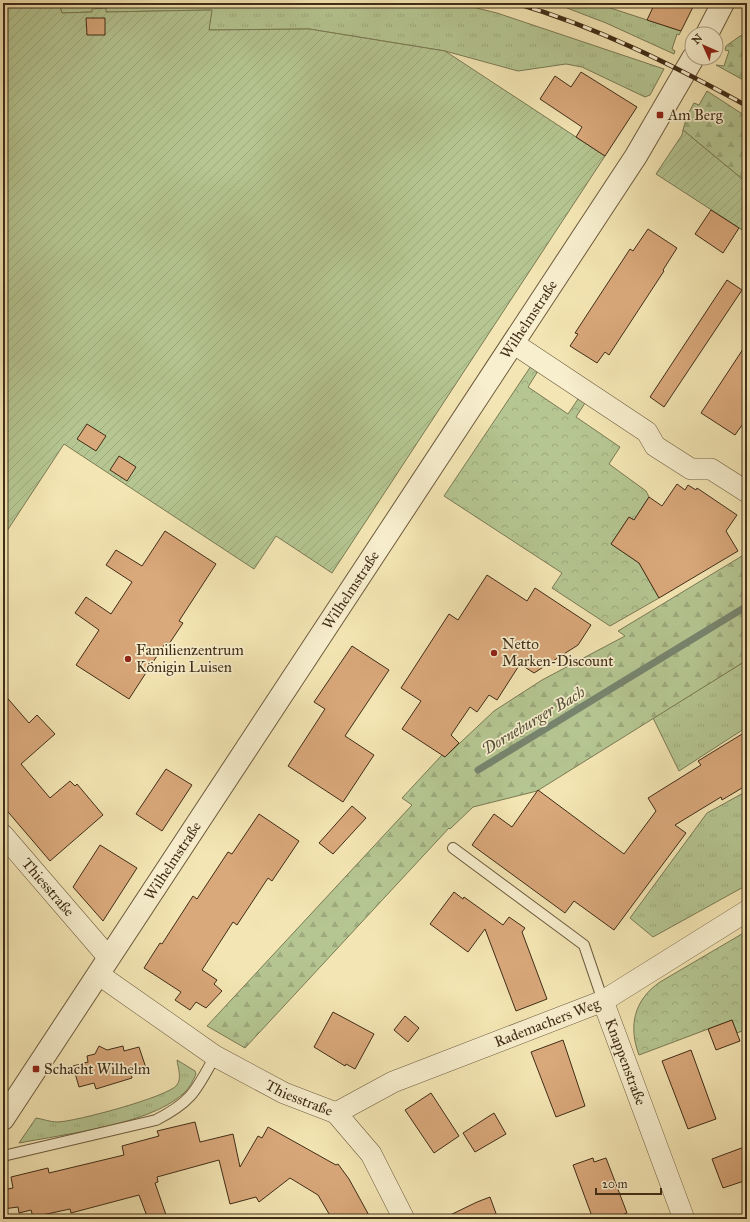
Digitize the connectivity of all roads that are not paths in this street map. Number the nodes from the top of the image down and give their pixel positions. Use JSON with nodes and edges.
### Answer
{"nodes":[{"id":1,"x":723,"y":3,"type":"edge"},
{"id":2,"x":710,"y":26,"type":"edge"},
{"id":3,"x":688,"y":66,"type":"edge"},
{"id":4,"x":513,"y":343,"type":"junction"},
{"id":5,"x":747,"y":492,"type":"edge"},
{"id":6,"x":3,"y":835,"type":"edge"},
{"id":7,"x":453,"y":848,"type":"dead end"},
{"id":8,"x":747,"y":911,"type":"edge"},
{"id":9,"x":103,"y":966,"type":"junction"},
{"id":10,"x":603,"y":1001,"type":"junction"},
{"id":11,"x":215,"y":1056,"type":"junction"},
{"id":12,"x":336,"y":1113,"type":"junction"},
{"id":13,"x":3,"y":1119,"type":"edge"},
{"id":14,"x":3,"y":1156,"type":"edge"},
{"id":15,"x":404,"y":1219,"type":"edge"},
{"id":16,"x":684,"y":1219,"type":"edge"}],
"edges":[{"from":1,"to":2,"type":"street"},
{"from":3,"to":4,"type":"street","name":"Wilhelmstraße"},
{"from":4,"to":5,"type":"street"},
{"from":4,"to":9,"type":"street","name":"Wilhelmstraße"},
{"from":6,"to":9,"type":"street","name":"Thiesstraße"},
{"from":7,"to":10,"type":"lane","name":"Knappenstraße"},
{"from":8,"to":10,"type":"street","name":"Rademachers Weg"},
{"from":9,"to":11,"type":"street","name":"Thiesstraße"},
{"from":9,"to":13,"type":"street","name":"Wilhelmstraße"},
{"from":10,"to":12,"type":"street","name":"Rademachers Weg"},
{"from":10,"to":16,"type":"street","name":"Knappenstraße"},
{"from":11,"to":12,"type":"street","name":"Thiesstraße"},
{"from":11,"to":14,"type":"lane"},
{"from":12,"to":15,"type":"street","name":"Thiesstraße"}]}
